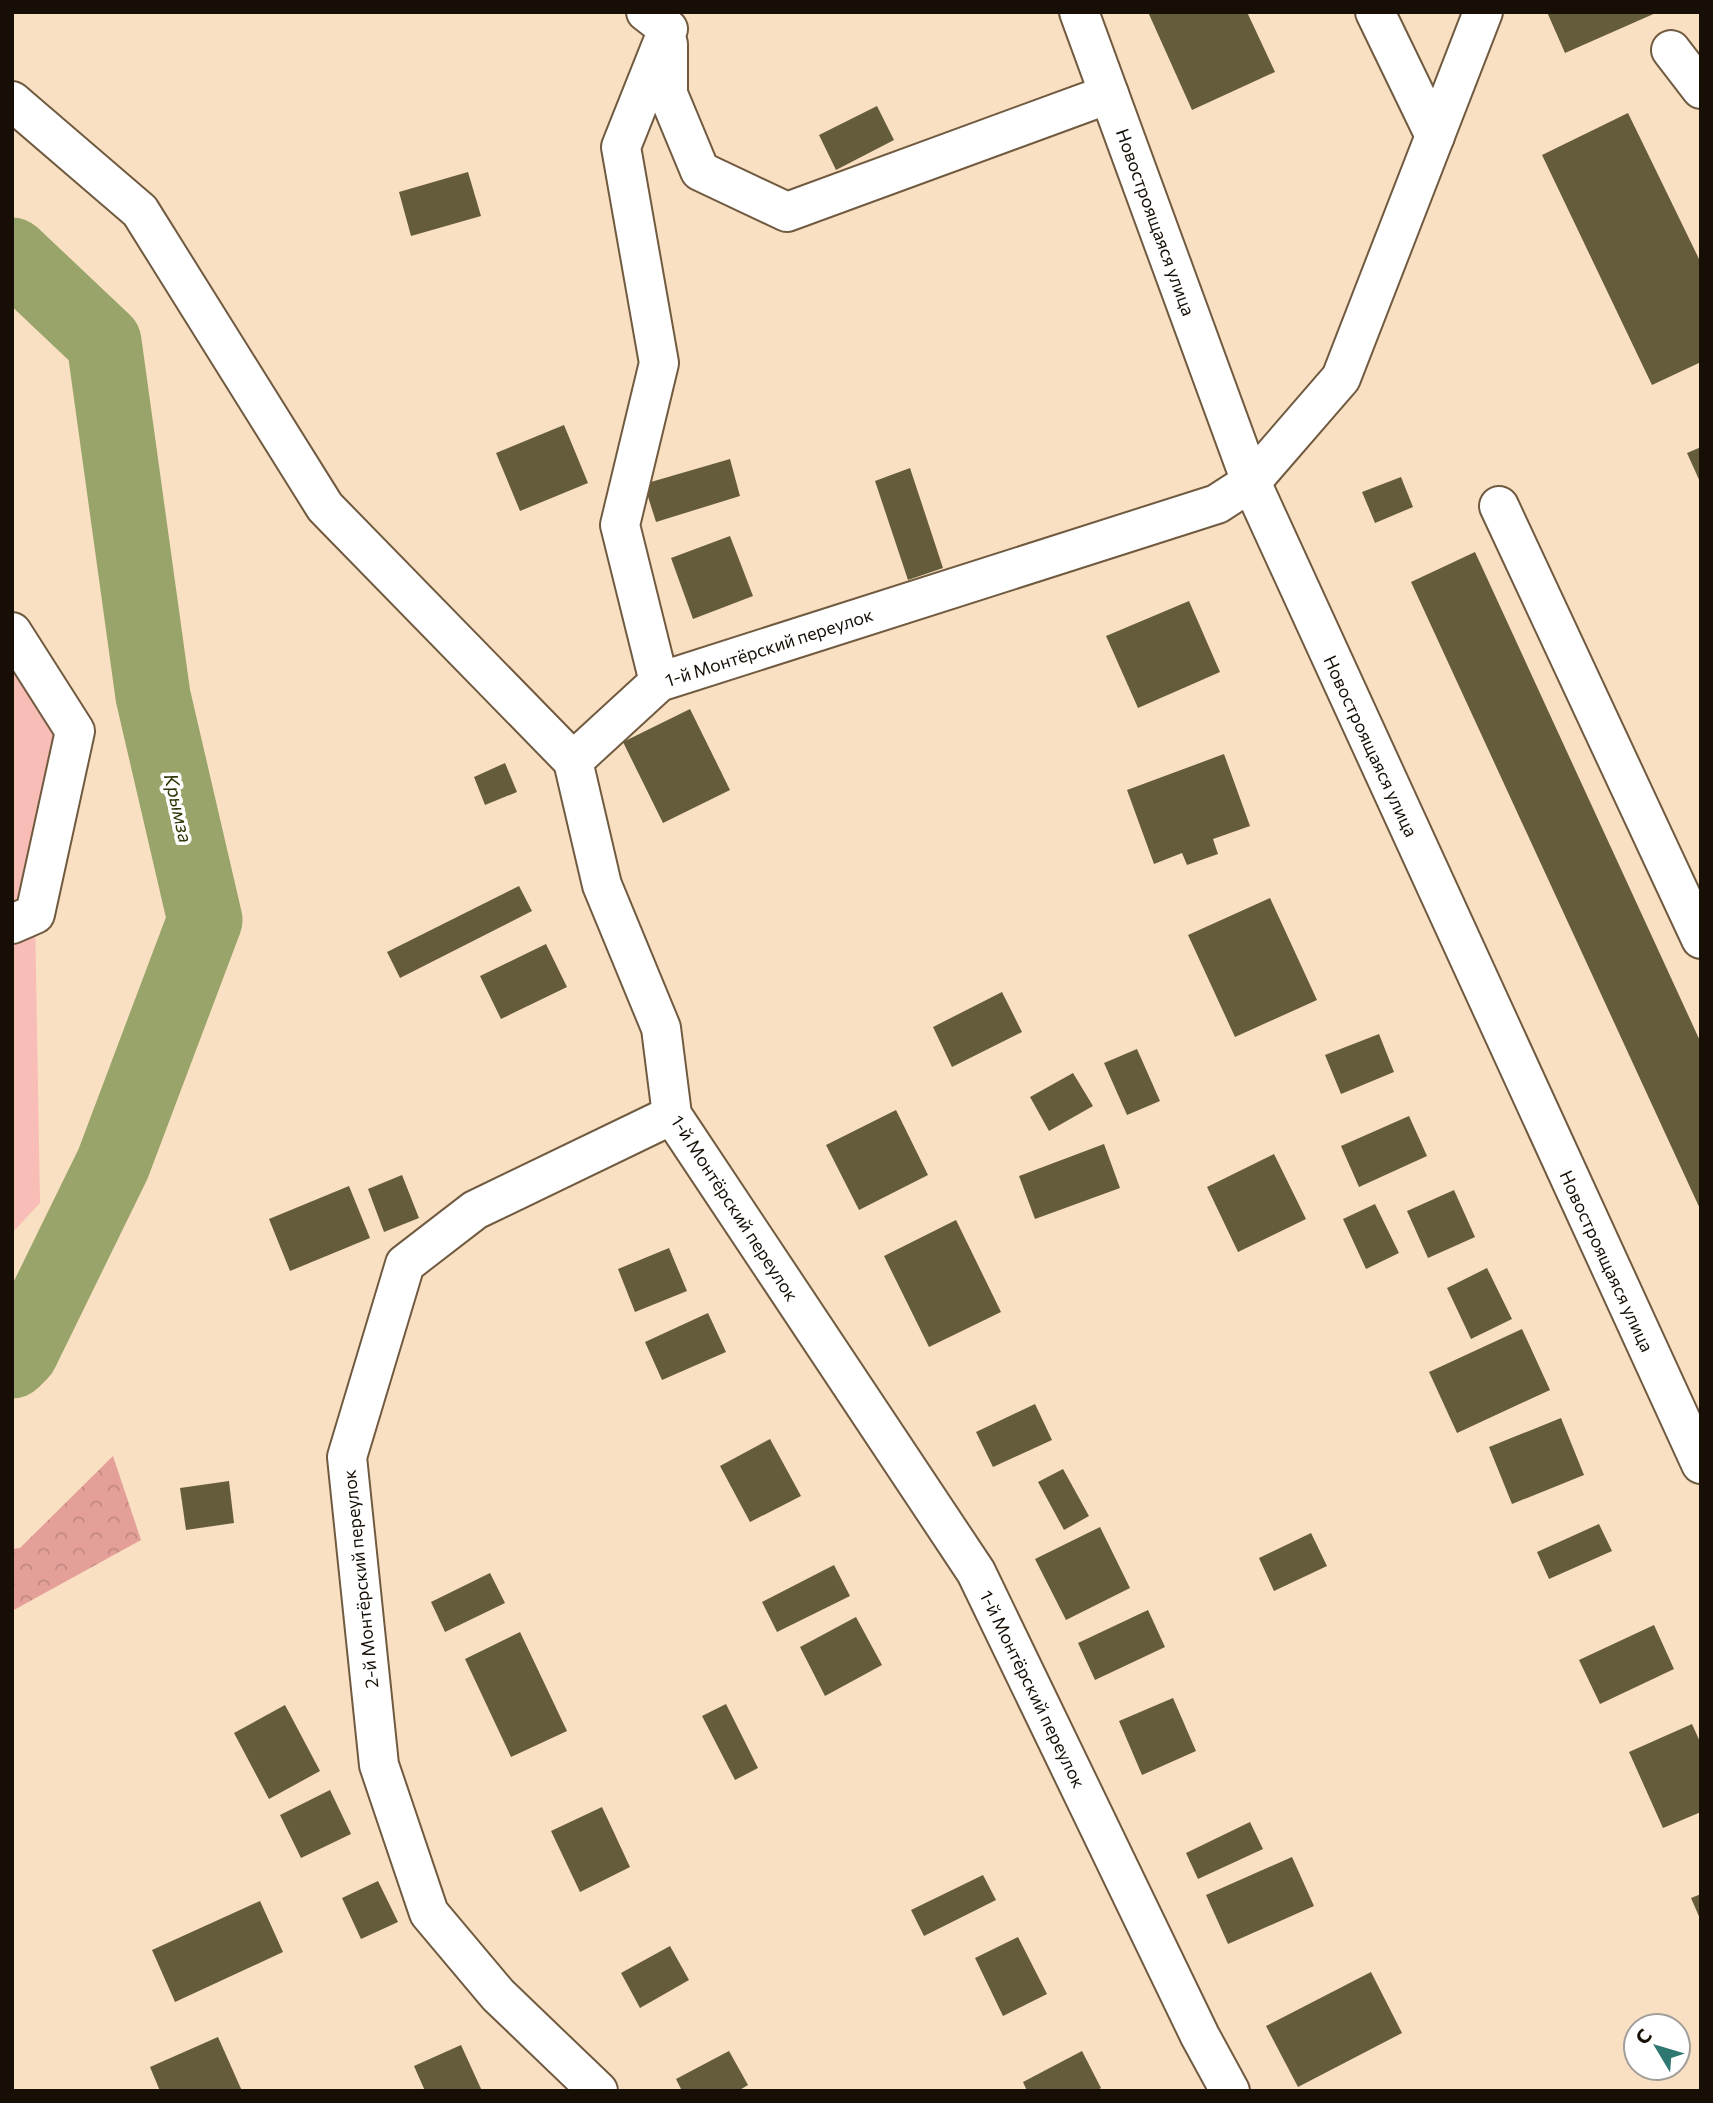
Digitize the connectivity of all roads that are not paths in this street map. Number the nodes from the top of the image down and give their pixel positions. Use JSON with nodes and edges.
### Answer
{"nodes":[{"id":1,"x":1079,"y":12,"type":"edge"},
{"id":2,"x":1375,"y":12,"type":"edge"},
{"id":3,"x":1483,"y":12,"type":"edge"},
{"id":4,"x":666,"y":18,"type":"edge"},
{"id":5,"x":1671,"y":50,"type":"dead end"},
{"id":6,"x":1701,"y":89,"type":"edge"},
{"id":7,"x":1109,"y":94,"type":"junction"},
{"id":8,"x":12,"y":101,"type":"edge"},
{"id":9,"x":12,"y":124,"type":"edge"},
{"id":10,"x":1435,"y":136,"type":"junction"},
{"id":11,"x":140,"y":211,"type":"junction"},
{"id":12,"x":1251,"y":482,"type":"junction"},
{"id":13,"x":1499,"y":506,"type":"dead end"},
{"id":14,"x":12,"y":632,"type":"edge"},
{"id":15,"x":659,"y":682,"type":"junction"},
{"id":16,"x":573,"y":761,"type":"junction"},
{"id":17,"x":12,"y":924,"type":"edge"},
{"id":18,"x":1701,"y":939,"type":"edge"},
{"id":19,"x":672,"y":1115,"type":"junction"},
{"id":20,"x":1701,"y":1464,"type":"edge"},
{"id":21,"x":598,"y":2091,"type":"edge"},
{"id":22,"x":1230,"y":2091,"type":"edge"}],
"edges":[{"from":1,"to":7,"type":"street","name":"Новостроящаяся улица"},
{"from":2,"to":10,"type":"street"},
{"from":3,"to":10,"type":"street","name":"1-й Монтёрский переулок"},
{"from":4,"to":7,"type":"street"},
{"from":4,"to":15,"type":"street"},
{"from":5,"to":6,"type":"street"},
{"from":7,"to":12,"type":"street","name":"Новостроящаяся улица"},
{"from":8,"to":11,"type":"street"},
{"from":9,"to":11,"type":"street"},
{"from":10,"to":12,"type":"street","name":"1-й Монтёрский переулок"},
{"from":11,"to":16,"type":"street"},
{"from":12,"to":15,"type":"street","name":"1-й Монтёрский переулок"},
{"from":12,"to":20,"type":"street","name":"Новостроящаяся улица"},
{"from":13,"to":18,"type":"street"},
{"from":14,"to":17,"type":"street"},
{"from":15,"to":16,"type":"street","name":"1-й Монтёрский переулок"},
{"from":16,"to":19,"type":"street","name":"1-й Монтёрский переулок"},
{"from":19,"to":21,"type":"street","name":"2-й Монтёрский переулок"},
{"from":19,"to":22,"type":"street","name":"1-й Монтёрский переулок"}]}
